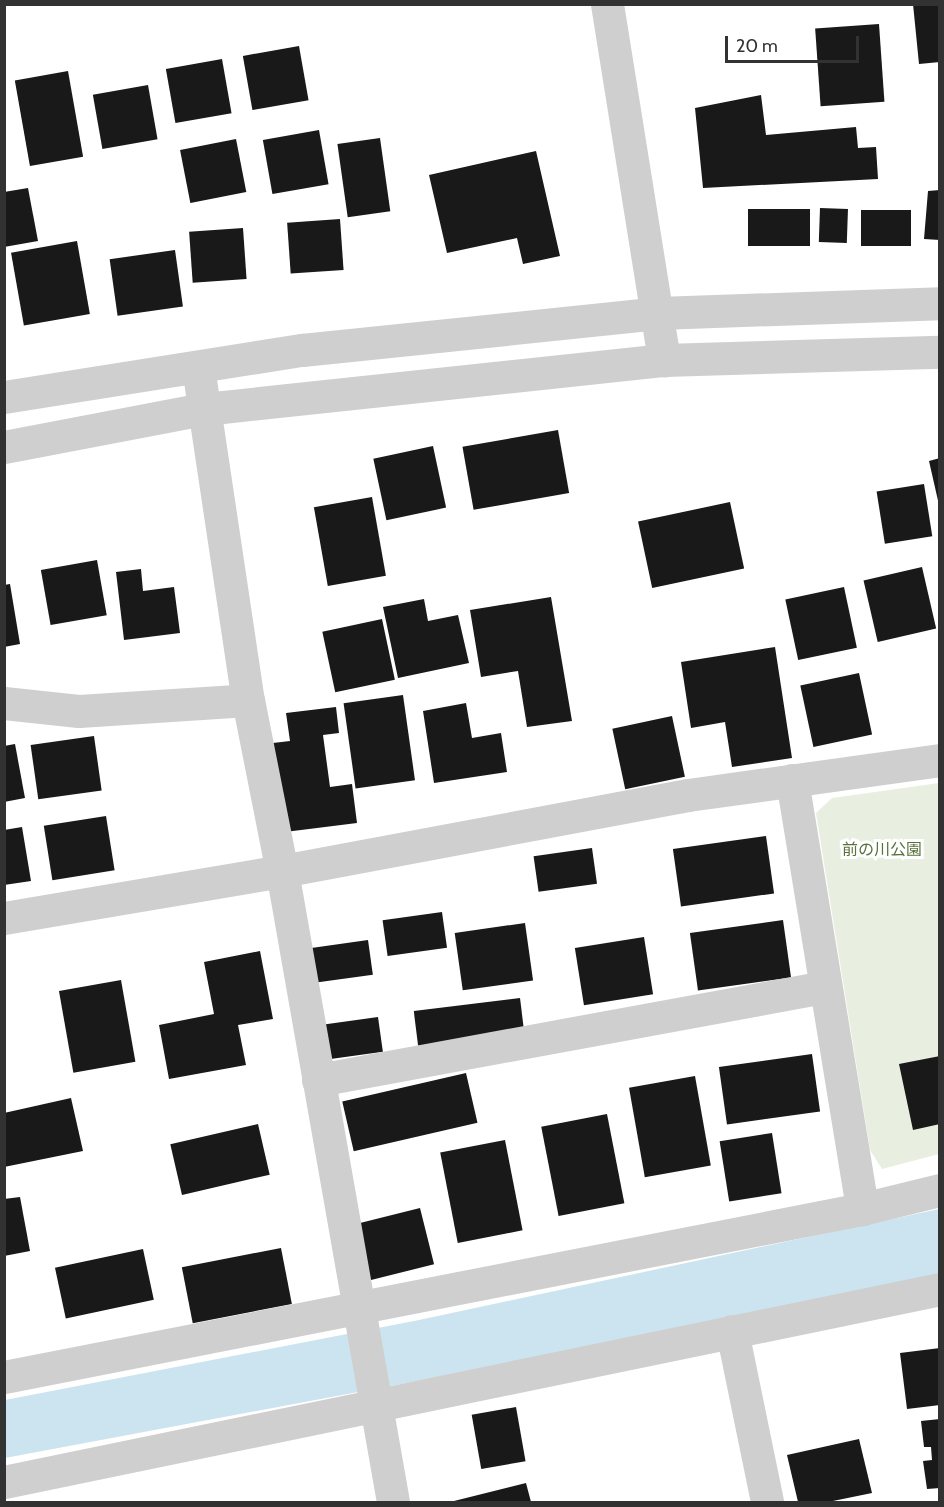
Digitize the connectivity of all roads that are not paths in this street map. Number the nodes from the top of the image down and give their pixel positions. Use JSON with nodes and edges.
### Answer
{"nodes":[{"id":1,"x":607,"y":4,"type":"edge"},
{"id":2,"x":939,"y":303,"type":"edge"},
{"id":3,"x":658,"y":313,"type":"junction"},
{"id":4,"x":939,"y":352,"type":"edge"},
{"id":5,"x":664,"y":360,"type":"junction"},
{"id":6,"x":198,"y":367,"type":"junction"},
{"id":7,"x":4,"y":397,"type":"edge"},
{"id":8,"x":204,"y":409,"type":"junction"},
{"id":9,"x":4,"y":447,"type":"edge"},
{"id":10,"x":248,"y":700,"type":"junction"},
{"id":11,"x":4,"y":703,"type":"edge"},
{"id":12,"x":939,"y":760,"type":"edge"},
{"id":13,"x":792,"y":780,"type":"junction"},
{"id":14,"x":282,"y":871,"type":"junction"},
{"id":15,"x":4,"y":918,"type":"edge"},
{"id":16,"x":824,"y":987,"type":"junction"},
{"id":17,"x":318,"y":1080,"type":"junction"},
{"id":18,"x":939,"y":1190,"type":"edge"},
{"id":19,"x":862,"y":1209,"type":"junction"},
{"id":20,"x":939,"y":1289,"type":"edge"},
{"id":21,"x":357,"y":1308,"type":"junction"},
{"id":22,"x":732,"y":1331,"type":"junction"},
{"id":23,"x":4,"y":1377,"type":"edge"},
{"id":24,"x":374,"y":1404,"type":"junction"},
{"id":25,"x":4,"y":1482,"type":"edge"},
{"id":26,"x":393,"y":1503,"type":"edge"},
{"id":27,"x":767,"y":1503,"type":"edge"}],
"edges":[{"from":1,"to":3,"type":"street"},
{"from":2,"to":3,"type":"street"},
{"from":3,"to":5,"type":"street"},
{"from":3,"to":6,"type":"street"},
{"from":4,"to":5,"type":"street"},
{"from":5,"to":8,"type":"street"},
{"from":6,"to":7,"type":"street"},
{"from":6,"to":8,"type":"street"},
{"from":8,"to":9,"type":"street"},
{"from":8,"to":10,"type":"street"},
{"from":10,"to":11,"type":"street"},
{"from":10,"to":14,"type":"street"},
{"from":12,"to":13,"type":"street"},
{"from":13,"to":14,"type":"street"},
{"from":13,"to":16,"type":"street"},
{"from":14,"to":15,"type":"street"},
{"from":14,"to":17,"type":"street"},
{"from":16,"to":17,"type":"street"},
{"from":16,"to":19,"type":"street"},
{"from":17,"to":21,"type":"street"},
{"from":18,"to":19,"type":"street"},
{"from":19,"to":21,"type":"street"},
{"from":20,"to":22,"type":"street"},
{"from":21,"to":23,"type":"street"},
{"from":21,"to":24,"type":"street"},
{"from":22,"to":24,"type":"street"},
{"from":22,"to":27,"type":"street"},
{"from":24,"to":25,"type":"street"},
{"from":24,"to":26,"type":"street"}]}
